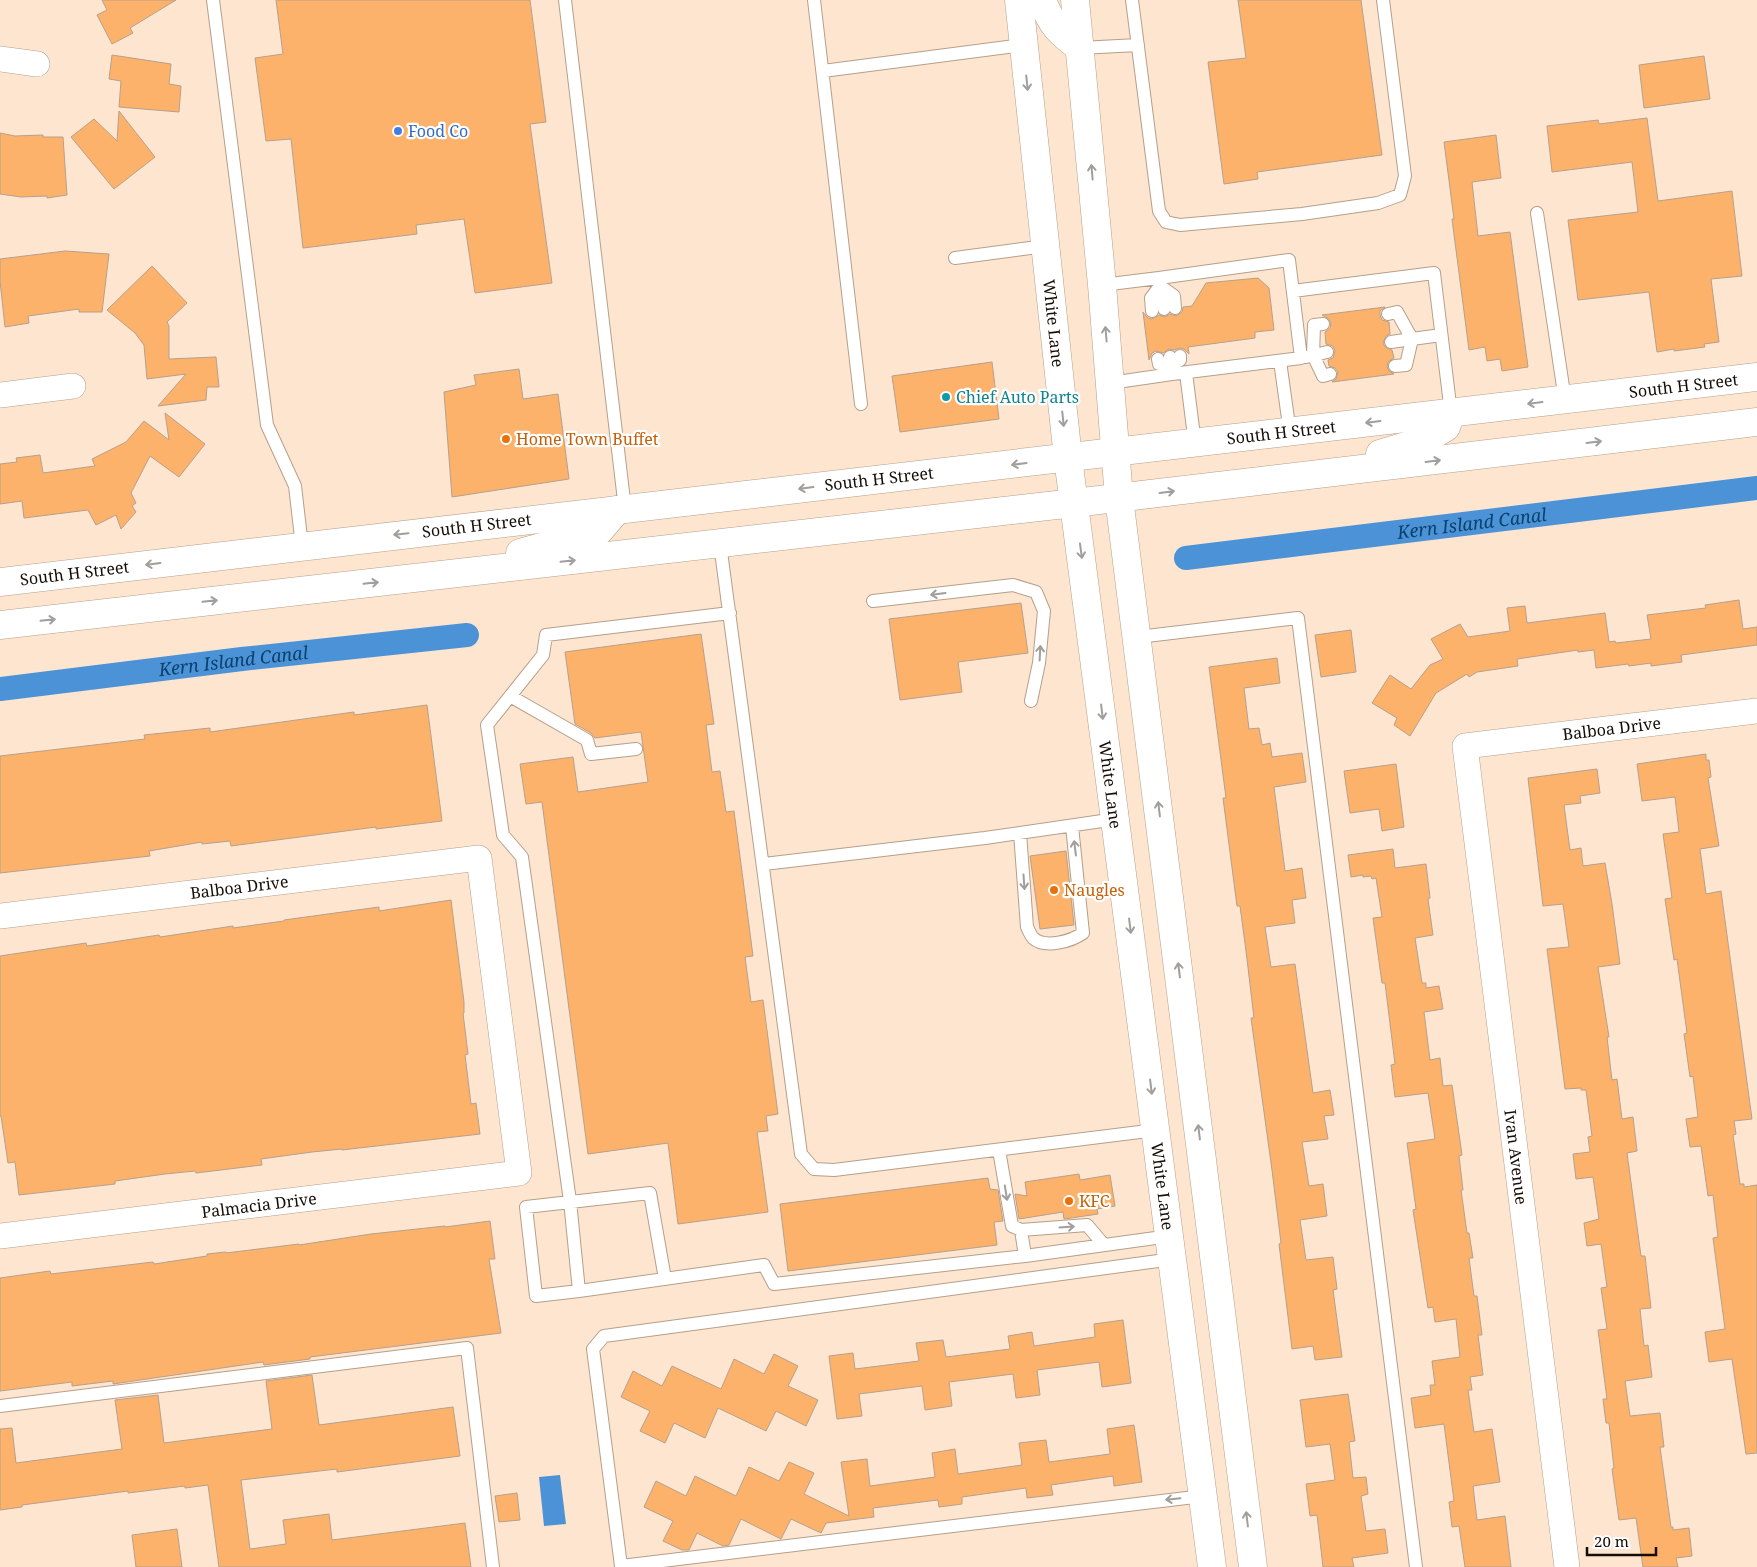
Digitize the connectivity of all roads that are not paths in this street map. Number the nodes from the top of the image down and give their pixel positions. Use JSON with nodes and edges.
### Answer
{"nodes":[{"id":1,"x":214,"y":0,"type":"edge"},
{"id":2,"x":564,"y":0,"type":"edge"},
{"id":3,"x":814,"y":0,"type":"edge"},
{"id":4,"x":1018,"y":0,"type":"edge"},
{"id":5,"x":1042,"y":0,"type":"edge"},
{"id":6,"x":1075,"y":0,"type":"edge"},
{"id":7,"x":1132,"y":0,"type":"edge"},
{"id":8,"x":1383,"y":0,"type":"edge"},
{"id":9,"x":1023,"y":45,"type":"junction"},
{"id":10,"x":1138,"y":45,"type":"junction"},
{"id":11,"x":1080,"y":48,"type":"junction"},
{"id":12,"x":0,"y":59,"type":"edge"},
{"id":13,"x":37,"y":64,"type":"dead end"},
{"id":14,"x":823,"y":71,"type":"junction"},
{"id":15,"x":1538,"y":213,"type":"dead end"},
{"id":16,"x":1045,"y":246,"type":"junction"},
{"id":17,"x":956,"y":258,"type":"dead end"},
{"id":18,"x":1160,"y":282,"type":"junction"},
{"id":19,"x":1102,"y":285,"type":"junction"},
{"id":20,"x":1293,"y":291,"type":"junction"},
{"id":21,"x":1388,"y":314,"type":"dead end"},
{"id":22,"x":1323,"y":324,"type":"dead end"},
{"id":23,"x":1442,"y":335,"type":"junction"},
{"id":24,"x":1412,"y":339,"type":"junction"},
{"id":25,"x":1392,"y":342,"type":"dead end"},
{"id":26,"x":1327,"y":352,"type":"dead end"},
{"id":27,"x":1307,"y":357,"type":"junction"},
{"id":28,"x":1280,"y":362,"type":"junction"},
{"id":29,"x":1394,"y":366,"type":"dead end"},
{"id":30,"x":1186,"y":373,"type":"junction"},
{"id":31,"x":1330,"y":374,"type":"dead end"},
{"id":32,"x":1757,"y":377,"type":"edge"},
{"id":33,"x":1110,"y":383,"type":"junction"},
{"id":34,"x":73,"y":386,"type":"dead end"},
{"id":35,"x":0,"y":395,"type":"edge"},
{"id":36,"x":1565,"y":400,"type":"junction"},
{"id":37,"x":861,"y":404,"type":"dead end"},
{"id":38,"x":1451,"y":413,"type":"junction"},
{"id":39,"x":1757,"y":422,"type":"edge"},
{"id":40,"x":1290,"y":433,"type":"junction"},
{"id":41,"x":1195,"y":444,"type":"junction"},
{"id":42,"x":1116,"y":453,"type":"junction"},
{"id":43,"x":1068,"y":458,"type":"junction"},
{"id":44,"x":1309,"y":475,"type":"junction"},
{"id":45,"x":1119,"y":498,"type":"junction"},
{"id":46,"x":1074,"y":503,"type":"junction"},
{"id":47,"x":621,"y":509,"type":"junction"},
{"id":48,"x":720,"y":544,"type":"junction"},
{"id":49,"x":302,"y":546,"type":"junction"},
{"id":50,"x":444,"y":575,"type":"junction"},
{"id":51,"x":0,"y":582,"type":"edge"},
{"id":52,"x":873,"y":601,"type":"dead end"},
{"id":53,"x":730,"y":614,"type":"junction"},
{"id":54,"x":0,"y":625,"type":"edge"},
{"id":55,"x":1138,"y":637,"type":"junction"},
{"id":56,"x":510,"y":696,"type":"junction"},
{"id":57,"x":1031,"y":701,"type":"dead end"},
{"id":58,"x":1757,"y":711,"type":"edge"},
{"id":59,"x":1465,"y":746,"type":"joint"},
{"id":60,"x":636,"y":749,"type":"dead end"},
{"id":61,"x":1116,"y":819,"type":"junction"},
{"id":62,"x":1072,"y":826,"type":"junction"},
{"id":63,"x":1020,"y":833,"type":"junction"},
{"id":64,"x":764,"y":864,"type":"junction"},
{"id":65,"x":0,"y":916,"type":"edge"},
{"id":66,"x":1156,"y":1130,"type":"junction"},
{"id":67,"x":999,"y":1150,"type":"junction"},
{"id":68,"x":519,"y":1173,"type":"joint"},
{"id":69,"x":570,"y":1202,"type":"junction"},
{"id":70,"x":1020,"y":1230,"type":"junction"},
{"id":71,"x":0,"y":1236,"type":"edge"},
{"id":72,"x":1104,"y":1245,"type":"junction"},
{"id":73,"x":1171,"y":1248,"type":"junction"},
{"id":74,"x":1025,"y":1256,"type":"junction"},
{"id":75,"x":665,"y":1279,"type":"junction"},
{"id":76,"x":579,"y":1291,"type":"junction"},
{"id":77,"x":1226,"y":1348,"type":"junction"},
{"id":78,"x":0,"y":1406,"type":"edge"},
{"id":79,"x":1203,"y":1496,"type":"junction"},
{"id":80,"x":493,"y":1567,"type":"edge"},
{"id":81,"x":621,"y":1567,"type":"edge"},
{"id":82,"x":1212,"y":1567,"type":"edge"},
{"id":83,"x":1253,"y":1567,"type":"edge"},
{"id":84,"x":1416,"y":1567,"type":"edge"},
{"id":85,"x":1568,"y":1567,"type":"edge"}],
"edges":[{"from":1,"to":49,"type":"lane"},
{"from":2,"to":47,"type":"lane"},
{"from":3,"to":14,"type":"lane"},
{"from":4,"to":9,"type":"street","name":"White Lane"},
{"from":5,"to":11,"type":"street"},
{"from":6,"to":11,"type":"street"},
{"from":7,"to":10,"type":"lane"},
{"from":8,"to":10,"type":"lane"},
{"from":9,"to":14,"type":"lane"},
{"from":9,"to":16,"type":"street","name":"White Lane","one_way":true},
{"from":10,"to":11,"type":"lane"},
{"from":19,"to":11,"type":"street","one_way":true},
{"from":12,"to":13,"type":"street"},
{"from":14,"to":37,"type":"lane"},
{"from":15,"to":36,"type":"lane"},
{"from":16,"to":17,"type":"lane"},
{"from":16,"to":43,"type":"street","name":"White Lane","one_way":true},
{"from":18,"to":18,"type":"lane"},
{"from":18,"to":19,"type":"lane"},
{"from":18,"to":20,"type":"lane"},
{"from":33,"to":19,"type":"street","one_way":true},
{"from":20,"to":23,"type":"lane"},
{"from":20,"to":27,"type":"lane"},
{"from":21,"to":24,"type":"lane"},
{"from":22,"to":27,"type":"lane"},
{"from":23,"to":24,"type":"lane"},
{"from":23,"to":38,"type":"lane"},
{"from":24,"to":25,"type":"lane"},
{"from":24,"to":29,"type":"lane"},
{"from":26,"to":27,"type":"lane"},
{"from":27,"to":28,"type":"lane"},
{"from":27,"to":31,"type":"lane"},
{"from":28,"to":30,"type":"lane"},
{"from":28,"to":40,"type":"lane"},
{"from":30,"to":33,"type":"lane"},
{"from":30,"to":41,"type":"lane"},
{"from":32,"to":36,"type":"street","name":"South H Street"},
{"from":33,"to":42,"type":"street"},
{"from":34,"to":35,"type":"street"},
{"from":36,"to":38,"type":"street","name":"South H Street","one_way":true},
{"from":38,"to":40,"type":"street","name":"South H Street","one_way":true},
{"from":38,"to":44,"type":"street"},
{"from":44,"to":39,"type":"street","one_way":true},
{"from":40,"to":41,"type":"street","name":"South H Street"},
{"from":41,"to":42,"type":"street","name":"South H Street"},
{"from":42,"to":43,"type":"street","name":"South H Street"},
{"from":42,"to":45,"type":"street"},
{"from":43,"to":46,"type":"street","name":"White Lane"},
{"from":43,"to":47,"type":"street","name":"South H Street","one_way":true},
{"from":45,"to":44,"type":"street","one_way":true},
{"from":45,"to":46,"type":"street"},
{"from":45,"to":55,"type":"street"},
{"from":46,"to":48,"type":"street"},
{"from":46,"to":61,"type":"street","name":"White Lane","one_way":true},
{"from":47,"to":49,"type":"street","name":"South H Street","one_way":true},
{"from":47,"to":50,"type":"street"},
{"from":50,"to":48,"type":"street","one_way":true},
{"from":48,"to":53,"type":"lane"},
{"from":49,"to":51,"type":"street","name":"South H Street","one_way":true},
{"from":54,"to":50,"type":"street","one_way":true},
{"from":57,"to":52,"type":"lane","one_way":true},
{"from":53,"to":56,"type":"lane"},
{"from":53,"to":64,"type":"lane"},
{"from":77,"to":55,"type":"street","one_way":true},
{"from":55,"to":84,"type":"lane"},
{"from":56,"to":60,"type":"lane"},
{"from":56,"to":69,"type":"lane"},
{"from":58,"to":59,"type":"street","name":"Balboa Drive"},
{"from":59,"to":85,"type":"street","name":"Ivan Avenue"},
{"from":61,"to":62,"type":"lane"},
{"from":61,"to":66,"type":"street","name":"White Lane","one_way":true},
{"from":62,"to":63,"type":"lane"},
{"from":63,"to":62,"type":"lane","one_way":true},
{"from":63,"to":64,"type":"lane"},
{"from":64,"to":67,"type":"lane"},
{"from":65,"to":68,"type":"street","name":"Balboa Drive"},
{"from":66,"to":67,"type":"lane"},
{"from":66,"to":73,"type":"street","name":"White Lane"},
{"from":66,"to":77,"type":"street"},
{"from":67,"to":70,"type":"lane","one_way":true},
{"from":68,"to":71,"type":"street","name":"Palmacia Drive"},
{"from":69,"to":75,"type":"lane"},
{"from":69,"to":76,"type":"lane"},
{"from":69,"to":76,"type":"lane"},
{"from":70,"to":72,"type":"lane","one_way":true},
{"from":70,"to":74,"type":"lane"},
{"from":72,"to":73,"type":"lane"},
{"from":72,"to":74,"type":"lane"},
{"from":73,"to":79,"type":"street","name":"White Lane"},
{"from":73,"to":81,"type":"lane"},
{"from":74,"to":75,"type":"lane"},
{"from":75,"to":76,"type":"lane"},
{"from":83,"to":77,"type":"street","one_way":true},
{"from":78,"to":80,"type":"lane"},
{"from":79,"to":81,"type":"lane","one_way":true},
{"from":79,"to":82,"type":"street","name":"White Lane"}]}
